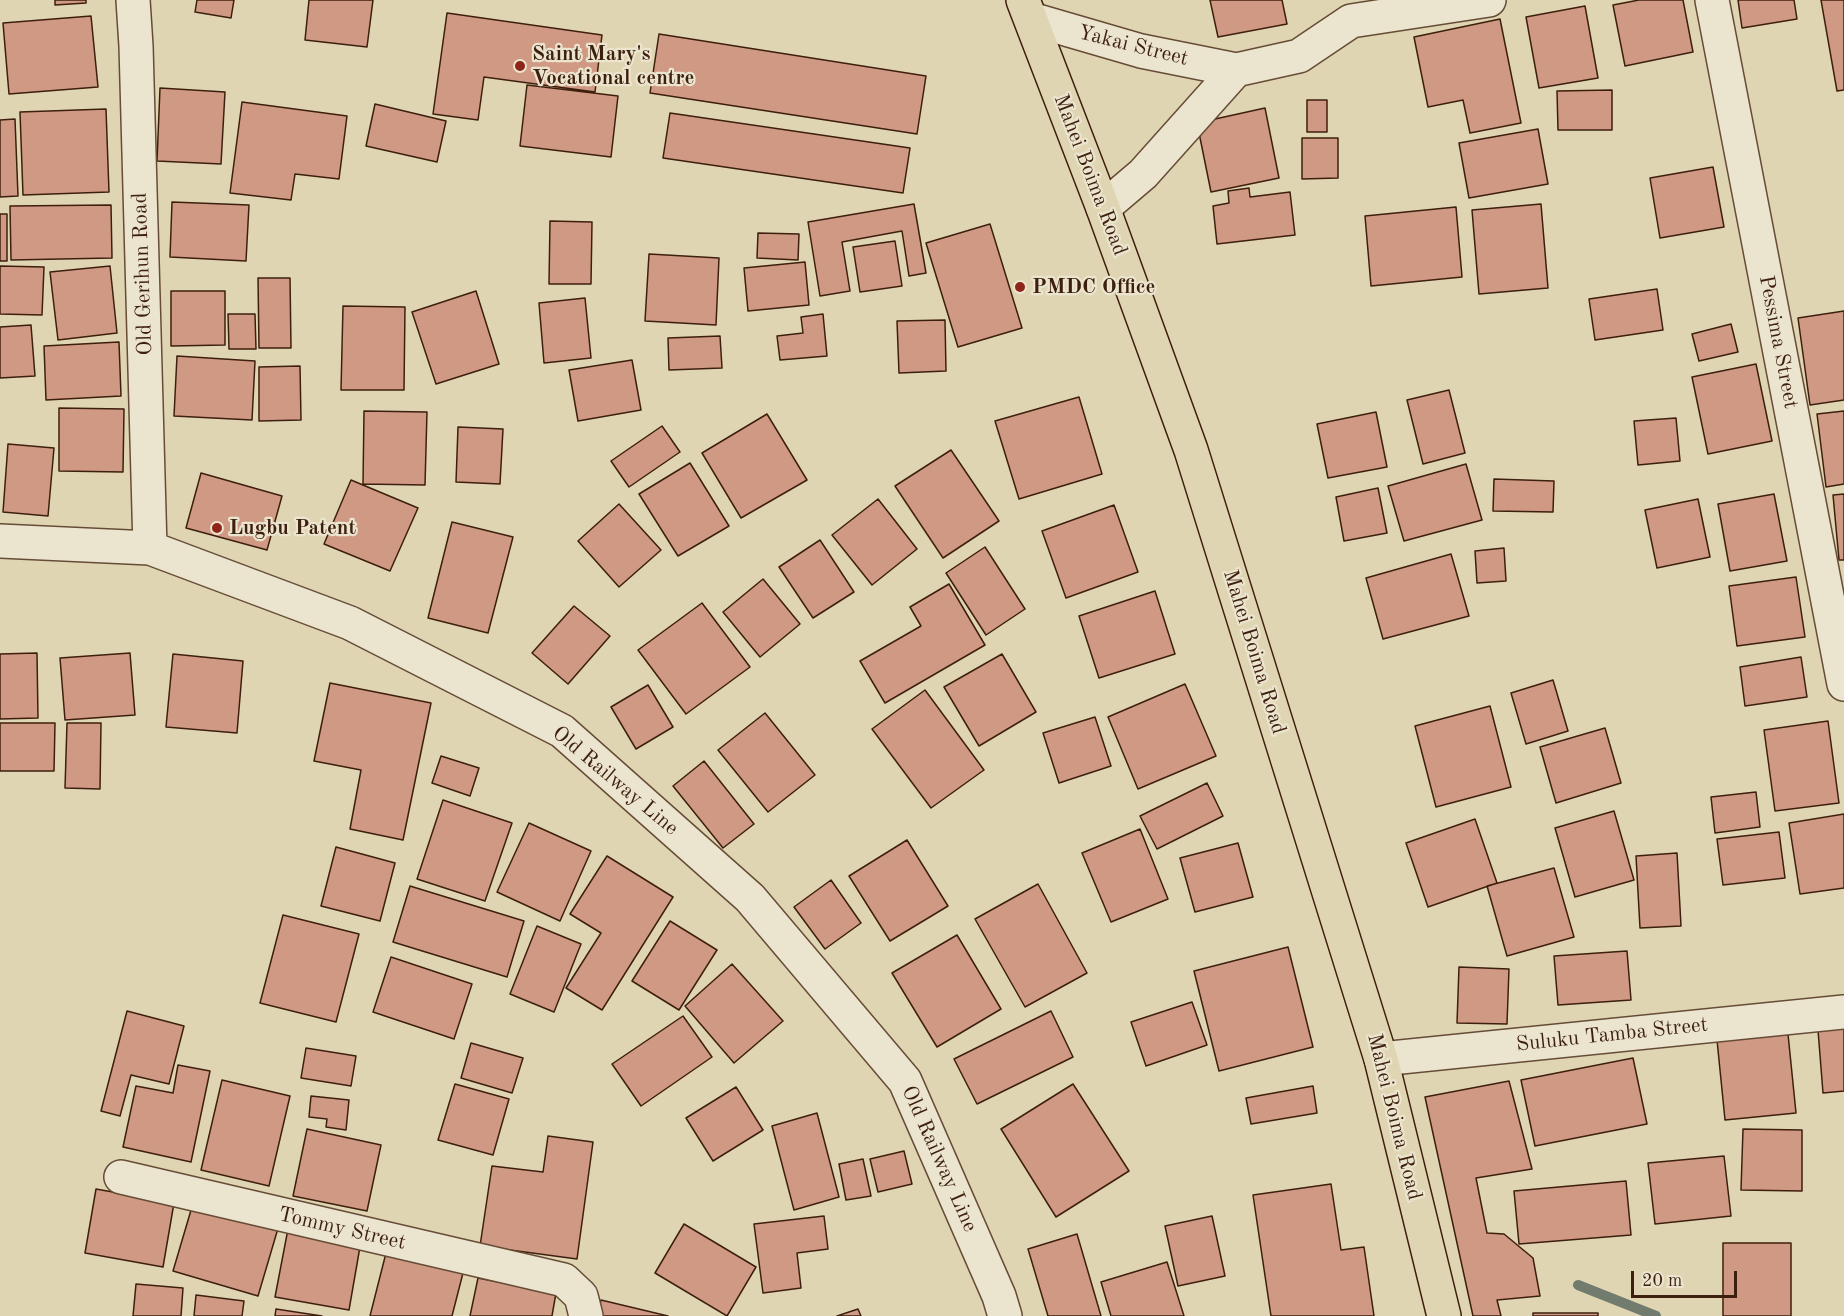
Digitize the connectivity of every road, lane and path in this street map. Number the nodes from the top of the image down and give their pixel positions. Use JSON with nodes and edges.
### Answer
{"nodes":[{"id":1,"x":133,"y":0,"type":"edge"},
{"id":2,"x":1489,"y":0,"type":"edge"},
{"id":3,"x":1712,"y":0,"type":"edge"},
{"id":4,"x":1027,"y":10,"type":"edge"},
{"id":5,"x":1350,"y":17,"type":"edge"},
{"id":6,"x":1236,"y":70,"type":"junction"},
{"id":7,"x":1103,"y":208,"type":"junction"},
{"id":8,"x":0,"y":541,"type":"edge"},
{"id":9,"x":150,"y":549,"type":"junction"},
{"id":10,"x":1844,"y":684,"type":"edge"},
{"id":11,"x":1844,"y":1012,"type":"edge"},
{"id":12,"x":1381,"y":1059,"type":"junction"},
{"id":13,"x":121,"y":1177,"type":"dead end"},
{"id":14,"x":586,"y":1316,"type":"edge"},
{"id":15,"x":1005,"y":1316,"type":"edge"},
{"id":16,"x":1444,"y":1316,"type":"edge"}],
"edges":[{"from":1,"to":9,"type":"street","name":"Old Gerihun Road"},
{"from":2,"to":5,"type":"street","name":"Yakai Street"},
{"from":3,"to":10,"type":"street","name":"Pessima Street"},
{"from":4,"to":6,"type":"street","name":"Yakai Street"},
{"from":4,"to":7,"type":"main road","name":"Mahei Boima Road"},
{"from":5,"to":6,"type":"street","name":"Yakai Street"},
{"from":6,"to":7,"type":"street"},
{"from":7,"to":12,"type":"main road","name":"Mahei Boima Road"},
{"from":8,"to":9,"type":"street","name":"Old Railway Line"},
{"from":9,"to":15,"type":"street","name":"Old Railway Line"},
{"from":11,"to":12,"type":"street","name":"Suluku Tamba Street"},
{"from":12,"to":16,"type":"main road","name":"Mahei Boima Road"},
{"from":13,"to":14,"type":"street","name":"Tommy Street"}]}
